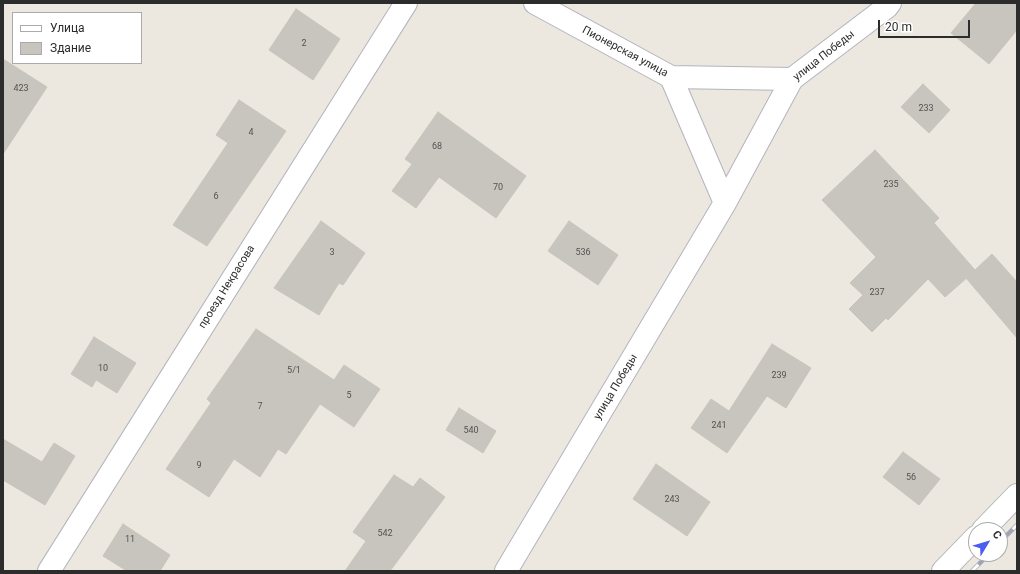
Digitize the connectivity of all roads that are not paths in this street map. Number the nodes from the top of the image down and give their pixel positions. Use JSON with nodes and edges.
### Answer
{"nodes":[{"id":1,"x":406,"y":3,"type":"edge"},
{"id":2,"x":535,"y":3,"type":"edge"},
{"id":3,"x":890,"y":3,"type":"edge"},
{"id":4,"x":671,"y":77,"type":"junction"},
{"id":5,"x":792,"y":79,"type":"junction"},
{"id":6,"x":725,"y":203,"type":"junction"},
{"id":7,"x":1017,"y":495,"type":"edge"},
{"id":8,"x":991,"y":522,"type":"edge"},
{"id":9,"x":968,"y":545,"type":"edge"},
{"id":10,"x":49,"y":571,"type":"edge"},
{"id":11,"x":506,"y":571,"type":"edge"},
{"id":12,"x":943,"y":571,"type":"edge"}],
"edges":[{"from":1,"to":10,"type":"street","name":"проезд Некрасова"},
{"from":2,"to":4,"type":"street","name":"Пионерская улица"},
{"from":3,"to":5,"type":"street","name":"улица Победы"},
{"from":4,"to":5,"type":"street","name":"Пионерская улица"},
{"from":4,"to":6,"type":"street"},
{"from":5,"to":6,"type":"street","name":"улица Победы"},
{"from":6,"to":11,"type":"street","name":"улица Победы"},
{"from":7,"to":8,"type":"street"},
{"from":9,"to":12,"type":"street"}]}
